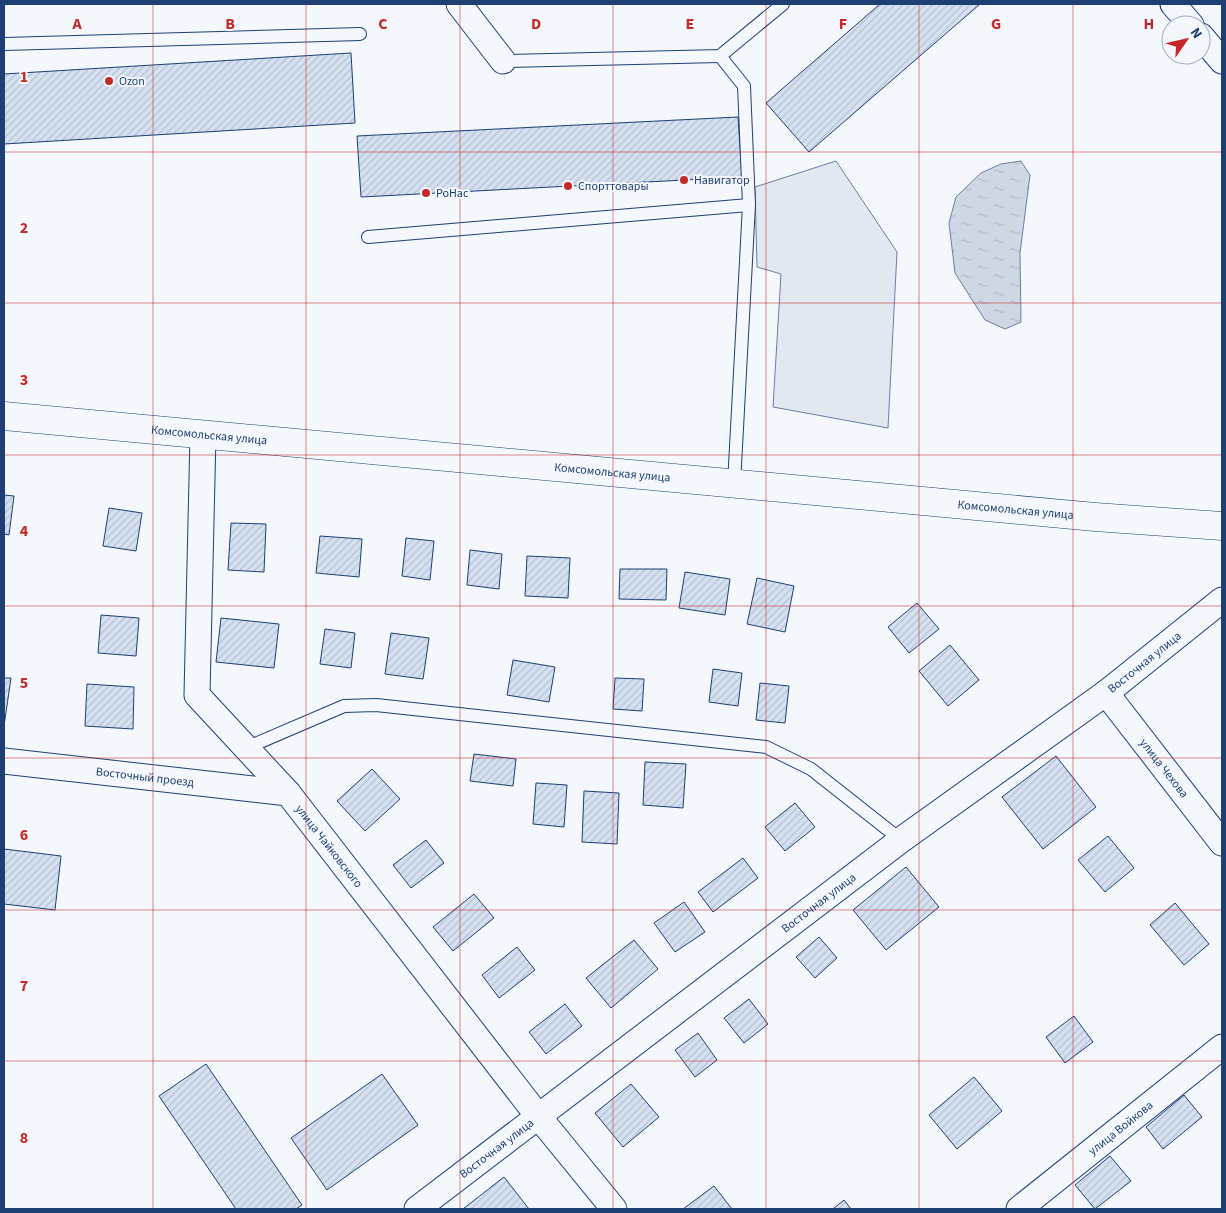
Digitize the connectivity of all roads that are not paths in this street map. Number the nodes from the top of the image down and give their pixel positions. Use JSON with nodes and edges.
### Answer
{"nodes":[{"id":1,"x":459,"y":4,"type":"edge"},
{"id":2,"x":783,"y":4,"type":"edge"},
{"id":3,"x":1173,"y":4,"type":"edge"},
{"id":4,"x":1183,"y":15,"type":"edge"},
{"id":5,"x":360,"y":34,"type":"dead end"},
{"id":6,"x":4,"y":44,"type":"edge"},
{"id":7,"x":1211,"y":48,"type":"edge"},
{"id":8,"x":720,"y":56,"type":"junction"},
{"id":9,"x":503,"y":61,"type":"joint"},
{"id":10,"x":1222,"y":61,"type":"edge"},
{"id":11,"x":749,"y":205,"type":"junction"},
{"id":12,"x":368,"y":237,"type":"dead end"},
{"id":13,"x":4,"y":416,"type":"edge"},
{"id":14,"x":203,"y":435,"type":"junction"},
{"id":15,"x":734,"y":484,"type":"junction"},
{"id":16,"x":1222,"y":526,"type":"edge"},
{"id":17,"x":1222,"y":600,"type":"edge"},
{"id":18,"x":1106,"y":693,"type":"junction"},
{"id":19,"x":246,"y":748,"type":"junction"},
{"id":20,"x":4,"y":761,"type":"edge"},
{"id":21,"x":288,"y":793,"type":"junction"},
{"id":22,"x":901,"y":840,"type":"junction"},
{"id":23,"x":1222,"y":843,"type":"edge"},
{"id":24,"x":1222,"y":1047,"type":"edge"},
{"id":25,"x":538,"y":1116,"type":"junction"},
{"id":26,"x":416,"y":1209,"type":"edge"},
{"id":27,"x":614,"y":1209,"type":"edge"},
{"id":28,"x":1020,"y":1209,"type":"edge"}],
"edges":[{"from":1,"to":9,"type":"street"},
{"from":2,"to":8,"type":"lane"},
{"from":3,"to":4,"type":"street"},
{"from":5,"to":6,"type":"lane"},
{"from":7,"to":10,"type":"street"},
{"from":8,"to":9,"type":"lane"},
{"from":8,"to":11,"type":"lane"},
{"from":11,"to":12,"type":"lane"},
{"from":11,"to":15,"type":"lane"},
{"from":13,"to":14,"type":"main road","name":"Комсомольская улица"},
{"from":14,"to":15,"type":"main road","name":"Комсомольская улица"},
{"from":14,"to":19,"type":"street","name":"улица Чайковского"},
{"from":15,"to":16,"type":"main road","name":"Комсомольская улица"},
{"from":17,"to":18,"type":"street","name":"Восточная улица"},
{"from":18,"to":22,"type":"street","name":"Восточная улица"},
{"from":18,"to":23,"type":"street","name":"улица Чехова"},
{"from":19,"to":21,"type":"street","name":"улица Чайковского"},
{"from":19,"to":22,"type":"lane"},
{"from":20,"to":21,"type":"street","name":"Восточный проезд"},
{"from":21,"to":25,"type":"street","name":"улица Чайковского"},
{"from":22,"to":25,"type":"street","name":"Восточная улица"},
{"from":24,"to":28,"type":"street","name":"улица Войкова"},
{"from":25,"to":26,"type":"street","name":"Восточная улица"},
{"from":25,"to":27,"type":"street","name":"улица Чайковского"}]}
